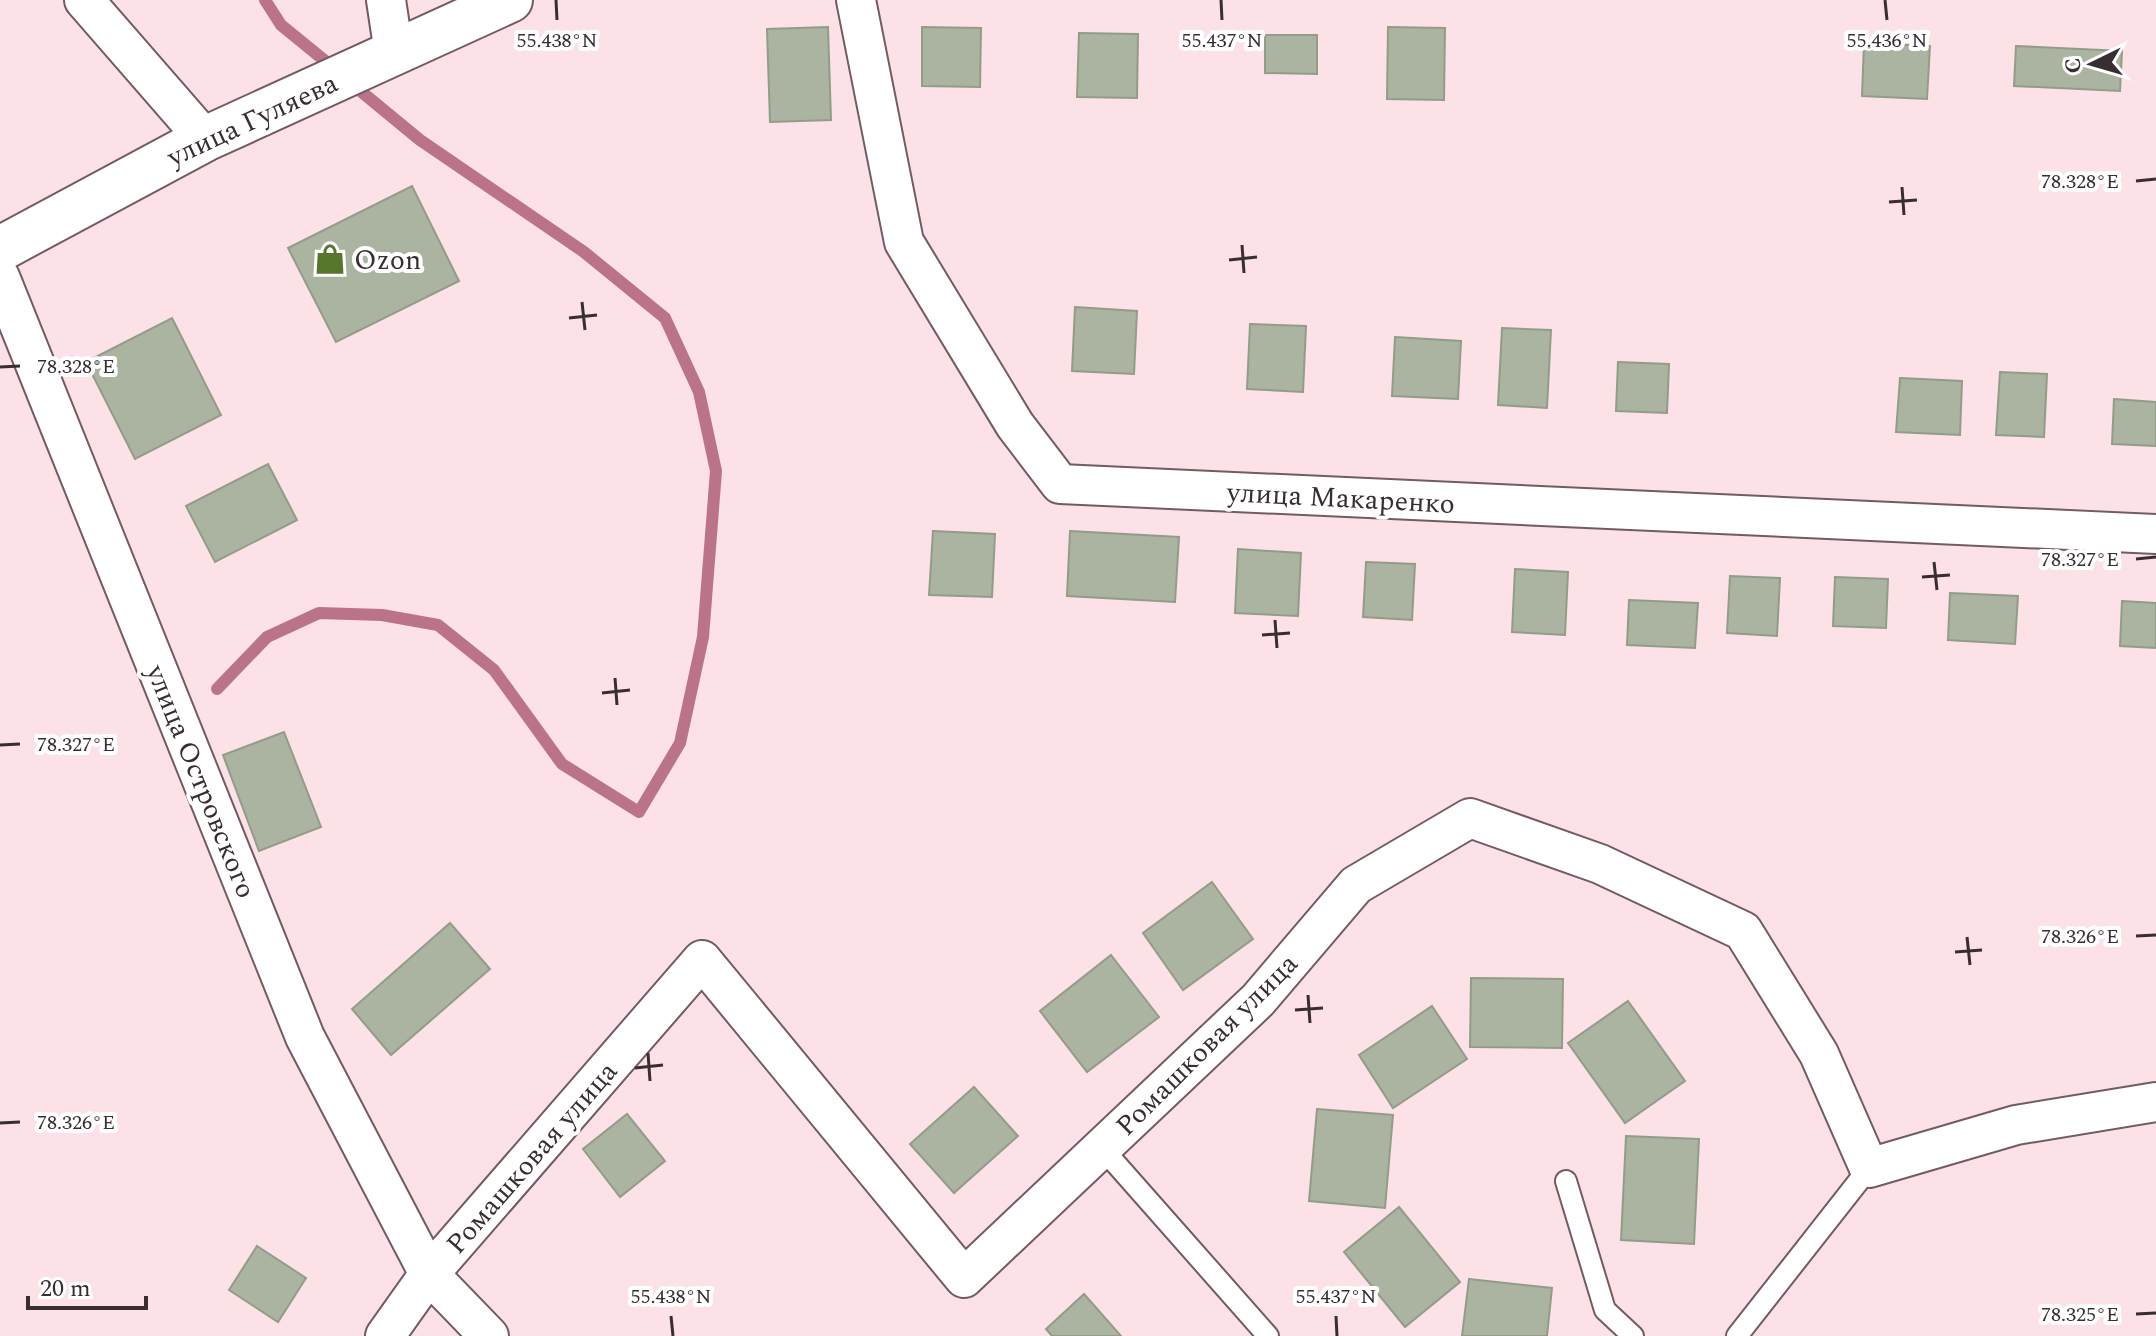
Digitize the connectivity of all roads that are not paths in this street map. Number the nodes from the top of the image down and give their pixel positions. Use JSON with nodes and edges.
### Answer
{"nodes":[{"id":1,"x":84,"y":0,"type":"edge"},
{"id":2,"x":386,"y":0,"type":"edge"},
{"id":3,"x":510,"y":0,"type":"edge"},
{"id":4,"x":856,"y":0,"type":"edge"},
{"id":5,"x":394,"y":53,"type":"junction"},
{"id":6,"x":205,"y":139,"type":"junction"},
{"id":7,"x":0,"y":249,"type":"edge"},
{"id":8,"x":0,"y":277,"type":"edge"},
{"id":9,"x":2156,"y":534,"type":"edge"},
{"id":10,"x":2156,"y":1102,"type":"edge"},
{"id":11,"x":1102,"y":1148,"type":"junction"},
{"id":12,"x":1869,"y":1168,"type":"junction"},
{"id":13,"x":1566,"y":1181,"type":"dead end"},
{"id":14,"x":429,"y":1274,"type":"junction"},
{"id":15,"x":385,"y":1336,"type":"edge"},
{"id":16,"x":489,"y":1336,"type":"edge"},
{"id":17,"x":1268,"y":1336,"type":"edge"},
{"id":18,"x":1633,"y":1336,"type":"edge"},
{"id":19,"x":1737,"y":1336,"type":"edge"}],
"edges":[{"from":1,"to":6,"type":"street"},
{"from":2,"to":5,"type":"street"},
{"from":3,"to":5,"type":"main road","name":"улица Гуляева"},
{"from":4,"to":9,"type":"street","name":"улица Макаренко"},
{"from":5,"to":6,"type":"main road","name":"улица Гуляева"},
{"from":6,"to":7,"type":"main road","name":"улица Гуляева"},
{"from":8,"to":14,"type":"street","name":"улица Островского"},
{"from":10,"to":12,"type":"street"},
{"from":11,"to":12,"type":"street","name":"Ромашковая улица"},
{"from":11,"to":14,"type":"street","name":"Ромашковая улица"},
{"from":11,"to":17,"type":"lane"},
{"from":12,"to":19,"type":"lane"},
{"from":13,"to":18,"type":"lane"},
{"from":14,"to":15,"type":"street"},
{"from":14,"to":16,"type":"street","name":"улица Островского"}]}
